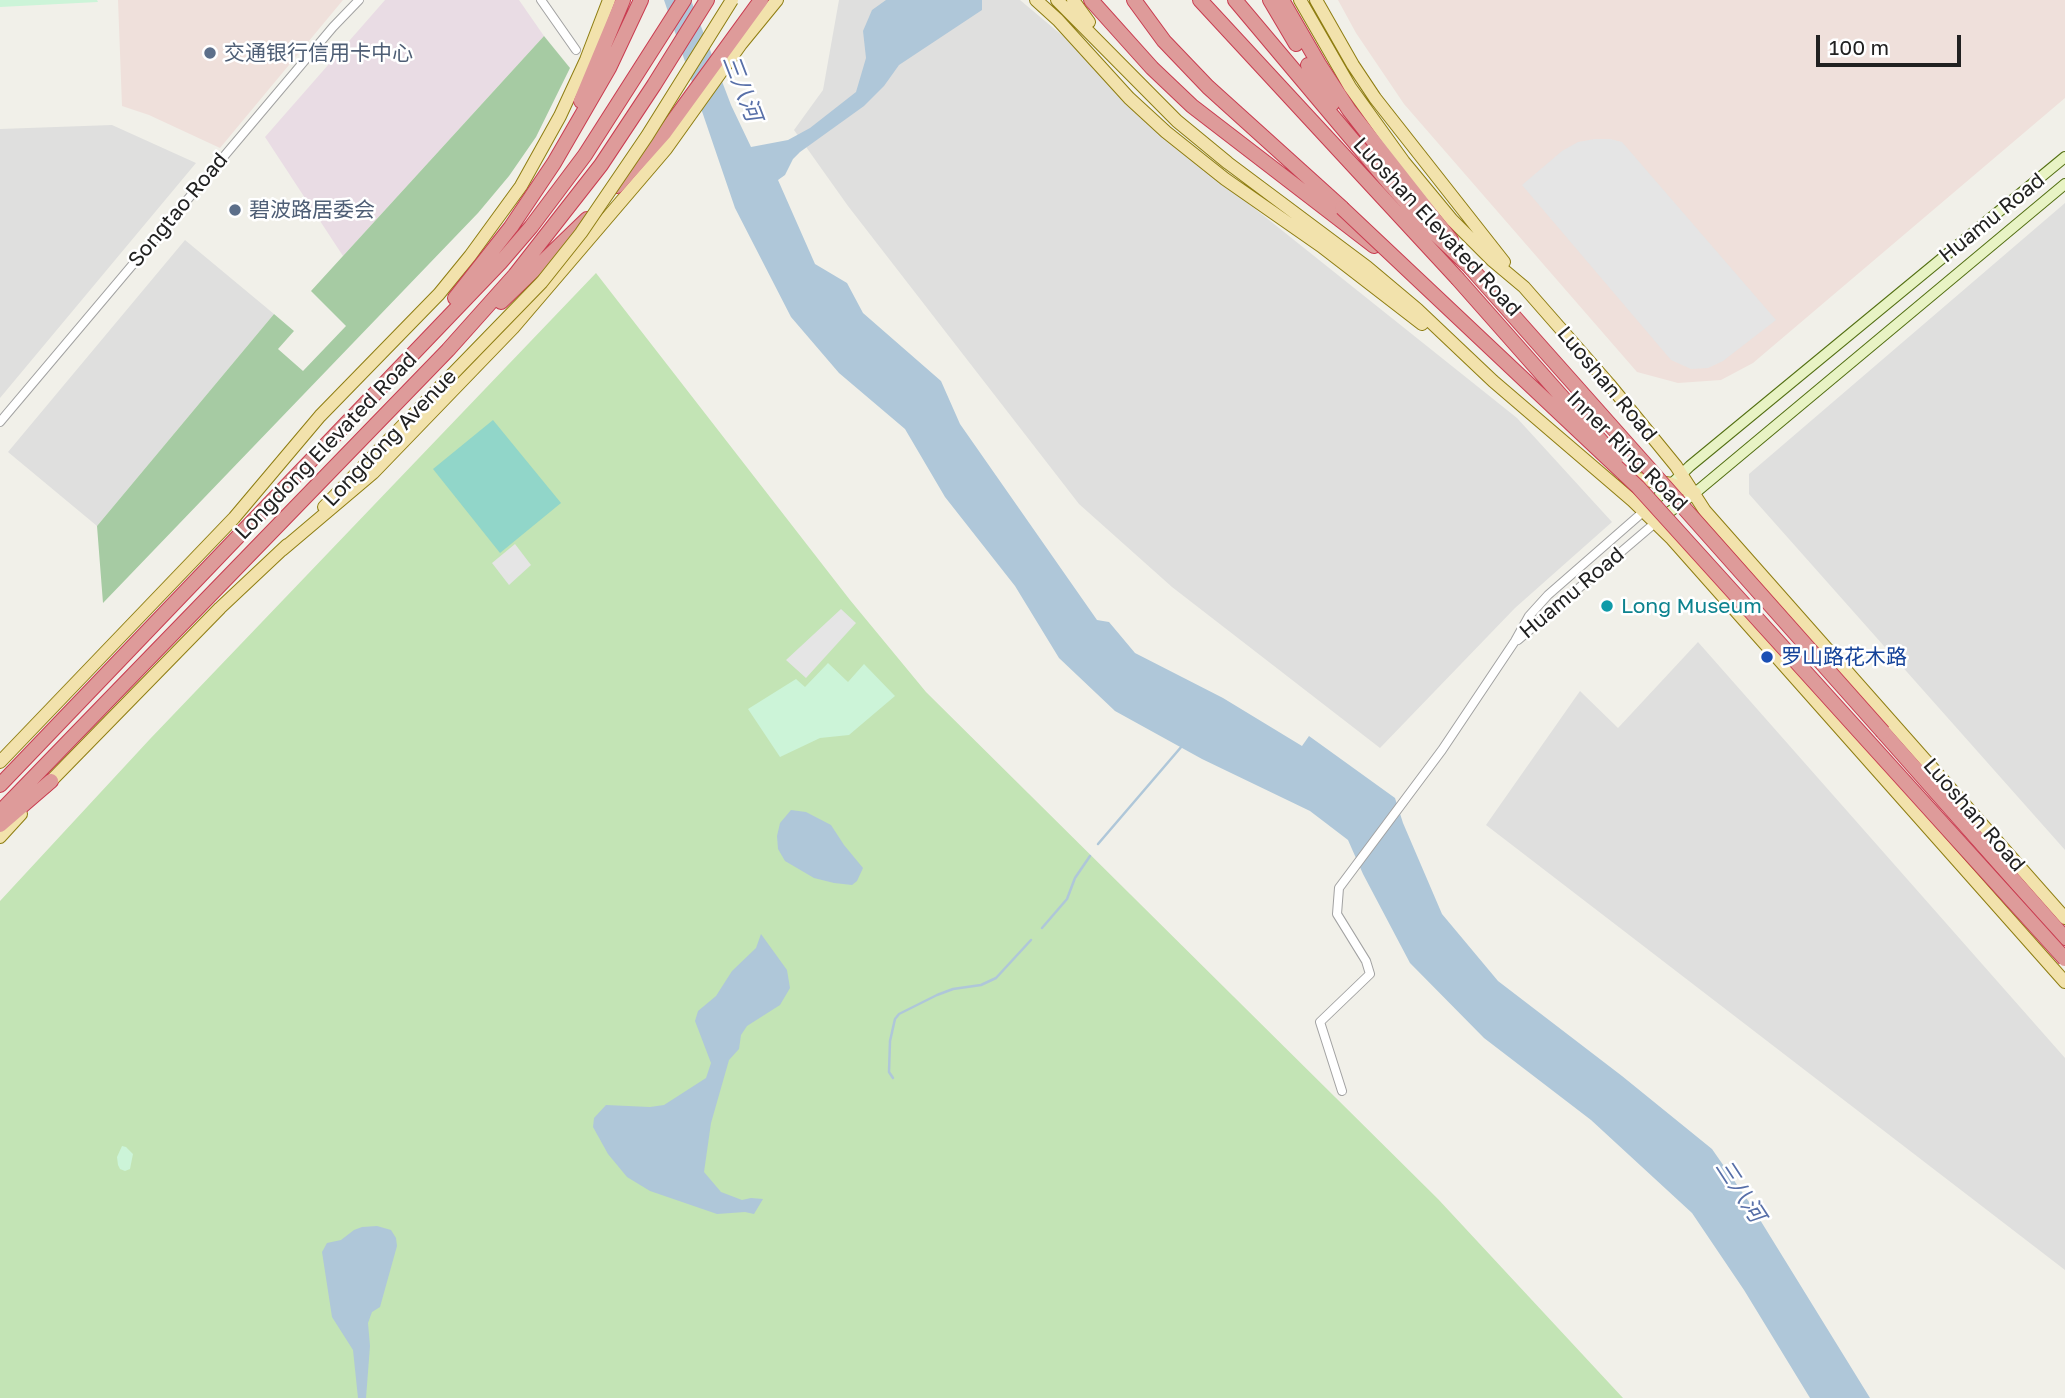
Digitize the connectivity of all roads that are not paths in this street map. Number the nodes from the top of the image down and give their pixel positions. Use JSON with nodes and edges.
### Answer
{"nodes":[{"id":1,"x":359,"y":0,"type":"edge"},
{"id":2,"x":541,"y":0,"type":"edge"},
{"id":3,"x":623,"y":0,"type":"edge"},
{"id":4,"x":640,"y":0,"type":"edge"},
{"id":5,"x":684,"y":0,"type":"edge"},
{"id":6,"x":707,"y":0,"type":"edge"},
{"id":7,"x":732,"y":0,"type":"edge"},
{"id":8,"x":777,"y":0,"type":"edge"},
{"id":9,"x":1036,"y":0,"type":"edge"},
{"id":10,"x":1057,"y":0,"type":"edge"},
{"id":11,"x":1073,"y":0,"type":"edge"},
{"id":12,"x":1091,"y":0,"type":"edge"},
{"id":13,"x":1133,"y":0,"type":"edge"},
{"id":14,"x":1200,"y":0,"type":"edge"},
{"id":15,"x":1235,"y":0,"type":"edge"},
{"id":16,"x":1270,"y":0,"type":"edge"},
{"id":17,"x":1282,"y":0,"type":"edge"},
{"id":18,"x":1300,"y":0,"type":"edge"},
{"id":19,"x":1316,"y":0,"type":"edge"},
{"id":20,"x":608,"y":2,"type":"edge"},
{"id":21,"x":759,"y":9,"type":"edge"},
{"id":22,"x":576,"y":50,"type":"dead end"},
{"id":23,"x":1131,"y":75,"type":"junction"},
{"id":24,"x":1352,"y":139,"type":"junction"},
{"id":25,"x":2065,"y":158,"type":"edge"},
{"id":26,"x":554,"y":163,"type":"junction"},
{"id":27,"x":2065,"y":184,"type":"edge"},
{"id":28,"x":1470,"y":267,"type":"junction"},
{"id":29,"x":1524,"y":287,"type":"junction"},
{"id":30,"x":1436,"y":296,"type":"junction"},
{"id":31,"x":448,"y":350,"type":"junction"},
{"id":32,"x":1460,"y":350,"type":"junction"},
{"id":33,"x":368,"y":402,"type":"junction"},
{"id":34,"x":0,"y":422,"type":"edge"},
{"id":35,"x":1604,"y":475,"type":"junction"},
{"id":36,"x":1677,"y":479,"type":"junction"},
{"id":37,"x":1638,"y":487,"type":"junction"},
{"id":38,"x":1695,"y":493,"type":"junction"},
{"id":39,"x":1643,"y":512,"type":"junction"},
{"id":40,"x":1655,"y":523,"type":"junction"},
{"id":41,"x":282,"y":550,"type":"junction"},
{"id":42,"x":1515,"y":642,"type":"junction"},
{"id":43,"x":26,"y":758,"type":"junction"},
{"id":44,"x":0,"y":762,"type":"edge"},
{"id":45,"x":0,"y":779,"type":"edge"},
{"id":46,"x":51,"y":781,"type":"junction"},
{"id":47,"x":0,"y":785,"type":"edge"},
{"id":48,"x":0,"y":811,"type":"edge"},
{"id":49,"x":0,"y":825,"type":"edge"},
{"id":50,"x":0,"y":837,"type":"edge"},
{"id":51,"x":2065,"y":918,"type":"edge"},
{"id":52,"x":2065,"y":938,"type":"edge"},
{"id":53,"x":2065,"y":959,"type":"edge"},
{"id":54,"x":2065,"y":982,"type":"edge"},
{"id":55,"x":1342,"y":1091,"type":"dead end"}],
"edges":[{"from":1,"to":34,"type":"street","name":"Songtao Road"},
{"from":2,"to":22,"type":"street"},
{"from":3,"to":26,"type":"highway"},
{"from":4,"to":26,"type":"highway"},
{"from":5,"to":33,"type":"highway","name":"Longdong Elevated Road"},
{"from":6,"to":31,"type":"highway","name":"Longdong Elevated Road"},
{"from":7,"to":41,"type":"main road","name":"Longdong Avenue","bridge":true},
{"from":8,"to":21,"type":"main road"},
{"from":9,"to":32,"type":"main road"},
{"from":10,"to":23,"type":"main road"},
{"from":11,"to":23,"type":"main road"},
{"from":12,"to":30,"type":"highway","bridge":true},
{"from":13,"to":30,"type":"highway","name":"Inner Ring Road","bridge":true},
{"from":14,"to":37,"type":"highway","name":"Luoshan Elevated Road","bridge":true},
{"from":15,"to":24,"type":"highway","name":"Luoshan Elevated Road"},
{"from":16,"to":24,"type":"highway"},
{"from":17,"to":28,"type":"highway","name":"Inner Ring Road"},
{"from":18,"to":29,"type":"main road","name":"Luoshan Road"},
{"from":19,"to":29,"type":"main road"},
{"from":20,"to":44,"type":"main road"},
{"from":21,"to":31,"type":"highway"},
{"from":21,"to":41,"type":"main road"},
{"from":23,"to":32,"type":"main road"},
{"from":24,"to":28,"type":"highway","name":"Luoshan Elevated Road"},
{"from":25,"to":36,"type":"main road","name":"Huamu Road"},
{"from":26,"to":33,"type":"highway"},
{"from":27,"to":38,"type":"main road","name":"Huamu Road"},
{"from":28,"to":52,"type":"highway","name":"Inner Ring Road","bridge":true},
{"from":29,"to":36,"type":"main road","name":"Luoshan Road"},
{"from":30,"to":37,"type":"highway","name":"Inner Ring Road","bridge":true},
{"from":31,"to":48,"type":"highway","name":"Longdong Elevated Road"},
{"from":32,"to":35,"type":"main road"},
{"from":33,"to":43,"type":"highway","name":"Longdong Elevated Road"},
{"from":35,"to":36,"type":"main road"},
{"from":35,"to":39,"type":"main road"},
{"from":36,"to":38,"type":"main road","name":"Luoshan Road"},
{"from":36,"to":39,"type":"main road","name":"Huamu Road"},
{"from":37,"to":53,"type":"highway","name":"Inner Ring Road","bridge":true},
{"from":38,"to":40,"type":"main road","name":"Huamu Road"},
{"from":38,"to":51,"type":"main road","name":"Luoshan Road"},
{"from":39,"to":40,"type":"main road"},
{"from":39,"to":42,"type":"street","name":"Huamu Road"},
{"from":40,"to":42,"type":"street","name":"Huamu Road"},
{"from":40,"to":54,"type":"main road","name":"Luoshan Road"},
{"from":41,"to":46,"type":"main road","name":"Longdong Avenue"},
{"from":42,"to":55,"type":"street"},
{"from":43,"to":45,"type":"highway"},
{"from":43,"to":47,"type":"highway","name":"Longdong Elevated Road"},
{"from":46,"to":49,"type":"highway"},
{"from":46,"to":50,"type":"main road","name":"Longdong Avenue"}]}
